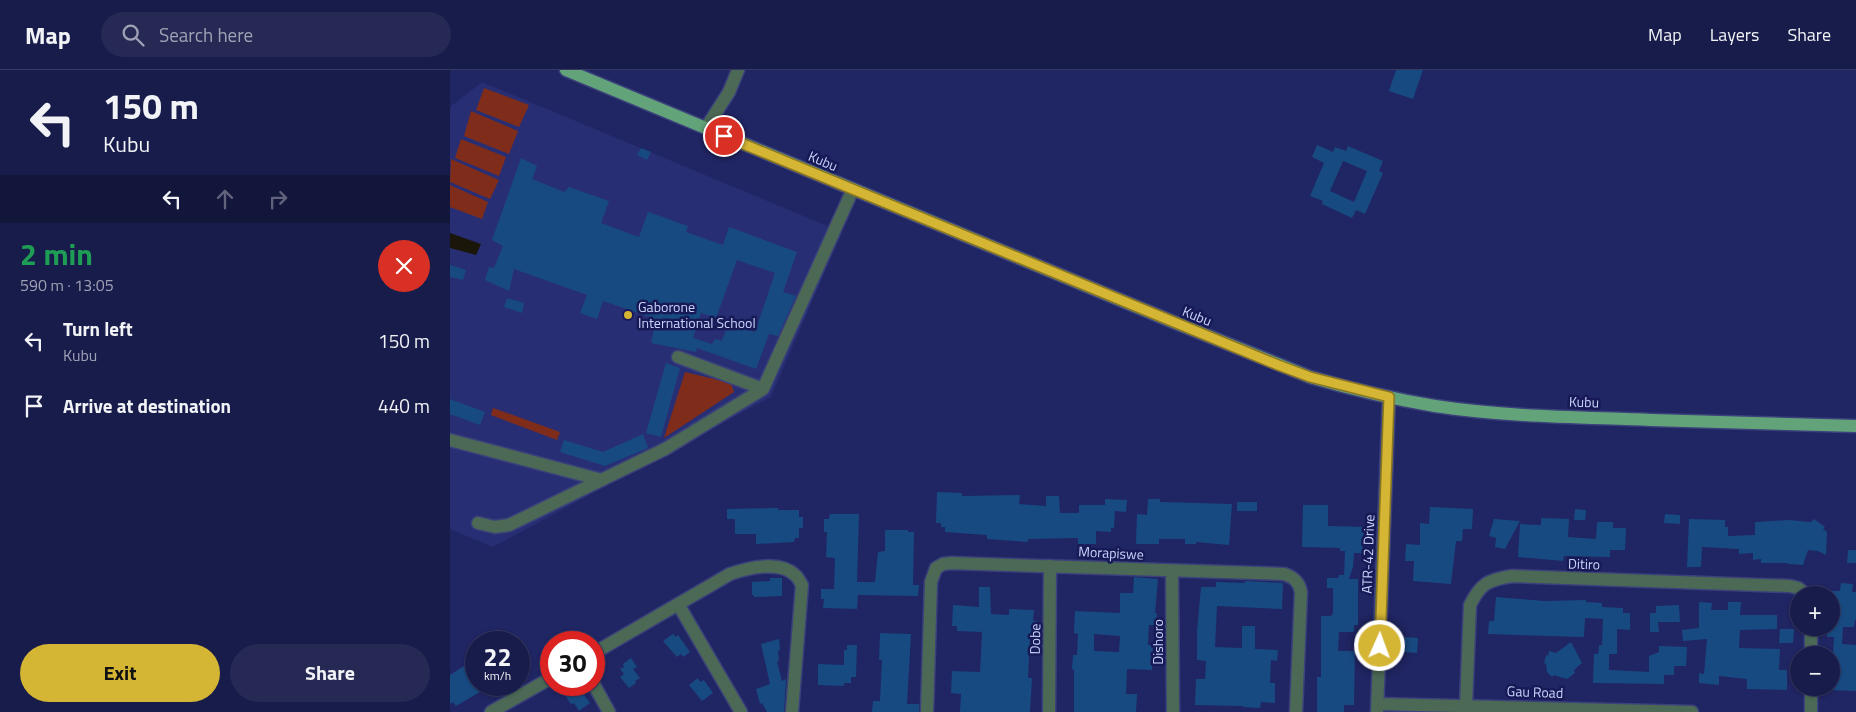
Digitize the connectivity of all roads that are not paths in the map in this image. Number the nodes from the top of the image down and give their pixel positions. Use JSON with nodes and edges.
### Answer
{"nodes":[{"id":1,"x":566,"y":70,"type":"edge"},
{"id":2,"x":738,"y":70,"type":"edge"},
{"id":3,"x":706,"y":128,"type":"junction"},
{"id":4,"x":853,"y":189,"type":"junction"},
{"id":5,"x":678,"y":357,"type":"dead end"},
{"id":6,"x":763,"y":388,"type":"junction"},
{"id":7,"x":1389,"y":397,"type":"junction"},
{"id":8,"x":1856,"y":426,"type":"edge"},
{"id":9,"x":450,"y":440,"type":"edge"},
{"id":10,"x":602,"y":480,"type":"junction"},
{"id":11,"x":478,"y":523,"type":"dead end"},
{"id":12,"x":1050,"y":566,"type":"junction"},
{"id":13,"x":1172,"y":571,"type":"junction"},
{"id":14,"x":1790,"y":586,"type":"edge"},
{"id":15,"x":678,"y":604,"type":"junction"},
{"id":16,"x":605,"y":647,"type":"edge"},
{"id":17,"x":540,"y":684,"type":"edge"},
{"id":18,"x":600,"y":696,"type":"edge"},
{"id":19,"x":1811,"y":696,"type":"edge"},
{"id":20,"x":1466,"y":705,"type":"junction"},
{"id":21,"x":1378,"y":708,"type":"edge"},
{"id":22,"x":491,"y":712,"type":"edge"},
{"id":23,"x":609,"y":712,"type":"edge"},
{"id":24,"x":741,"y":712,"type":"edge"},
{"id":25,"x":792,"y":712,"type":"edge"},
{"id":26,"x":927,"y":712,"type":"edge"},
{"id":27,"x":1049,"y":712,"type":"edge"},
{"id":28,"x":1173,"y":712,"type":"edge"},
{"id":29,"x":1296,"y":712,"type":"edge"},
{"id":30,"x":1680,"y":712,"type":"edge"},
{"id":31,"x":1692,"y":712,"type":"edge"},
{"id":32,"x":1811,"y":712,"type":"edge"}],
"edges":[{"from":1,"to":3,"type":"main road","name":"Kubu"},
{"from":2,"to":3,"type":"street"},
{"from":3,"to":4,"type":"main road","name":"Kubu"},
{"from":4,"to":6,"type":"street"},
{"from":4,"to":7,"type":"main road","name":"Kubu"},
{"from":5,"to":6,"type":"street"},
{"from":6,"to":10,"type":"street"},
{"from":7,"to":8,"type":"main road","name":"Kubu"},
{"from":7,"to":21,"type":"street","name":"ATR-42 Drive"},
{"from":9,"to":10,"type":"street"},
{"from":10,"to":11,"type":"street"},
{"from":12,"to":13,"type":"street","name":"Morapiswe"},
{"from":12,"to":26,"type":"street","name":"Morapiswe"},
{"from":12,"to":27,"type":"street","name":"Dobe"},
{"from":13,"to":28,"type":"street","name":"Dishoro"},
{"from":13,"to":29,"type":"street","name":"Morapiswe"},
{"from":14,"to":20,"type":"street","name":"Ditiro"},
{"from":15,"to":16,"type":"street"},
{"from":15,"to":24,"type":"street"},
{"from":15,"to":25,"type":"street"},
{"from":17,"to":22,"type":"street"},
{"from":18,"to":23,"type":"street"},
{"from":19,"to":32,"type":"street"},
{"from":20,"to":21,"type":"street","name":"Gau Road"},
{"from":20,"to":30,"type":"street","name":"Gau Road"},
{"from":30,"to":31,"type":"street","name":"Gau Road"}]}
